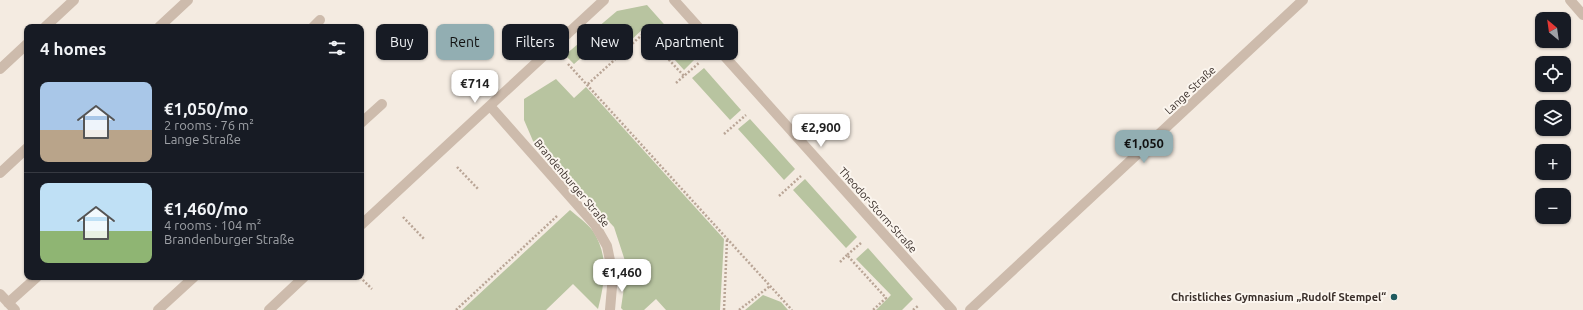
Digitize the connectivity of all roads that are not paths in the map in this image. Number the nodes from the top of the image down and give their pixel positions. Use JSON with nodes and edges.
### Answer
{"nodes":[{"id":1,"x":74,"y":0,"type":"edge"},
{"id":2,"x":188,"y":0,"type":"edge"},
{"id":3,"x":604,"y":0,"type":"edge"},
{"id":4,"x":674,"y":0,"type":"edge"},
{"id":5,"x":1303,"y":0,"type":"edge"},
{"id":6,"x":1570,"y":0,"type":"edge"},
{"id":7,"x":1583,"y":15,"type":"edge"},
{"id":8,"x":48,"y":24,"type":"edge"},
{"id":9,"x":162,"y":24,"type":"edge"},
{"id":10,"x":24,"y":47,"type":"edge"},
{"id":11,"x":0,"y":69,"type":"edge"},
{"id":12,"x":382,"y":104,"type":"dead end"},
{"id":13,"x":490,"y":106,"type":"junction"},
{"id":14,"x":364,"y":120,"type":"edge"},
{"id":15,"x":24,"y":151,"type":"edge"},
{"id":16,"x":0,"y":173,"type":"edge"},
{"id":17,"x":364,"y":222,"type":"edge"},
{"id":18,"x":34,"y":280,"type":"edge"},
{"id":19,"x":191,"y":280,"type":"edge"},
{"id":20,"x":301,"y":280,"type":"edge"},
{"id":21,"x":0,"y":294,"type":"edge"},
{"id":22,"x":12,"y":306,"type":"edge"},
{"id":23,"x":158,"y":310,"type":"edge"},
{"id":24,"x":269,"y":310,"type":"edge"},
{"id":25,"x":610,"y":310,"type":"edge"},
{"id":26,"x":952,"y":310,"type":"edge"},
{"id":27,"x":970,"y":310,"type":"edge"}],
"edges":[{"from":1,"to":8,"type":"street"},
{"from":2,"to":9,"type":"street"},
{"from":3,"to":13,"type":"street"},
{"from":4,"to":26,"type":"street","name":"Theodor-Storm-Straße"},
{"from":5,"to":27,"type":"street","name":"Lange Straße"},
{"from":6,"to":7,"type":"street"},
{"from":10,"to":11,"type":"street"},
{"from":12,"to":14,"type":"street"},
{"from":13,"to":17,"type":"street"},
{"from":13,"to":25,"type":"street","name":"Brandenburger Straße"},
{"from":15,"to":16,"type":"street"},
{"from":18,"to":22,"type":"street"},
{"from":19,"to":23,"type":"street"},
{"from":20,"to":24,"type":"street"},
{"from":21,"to":22,"type":"street"}]}
